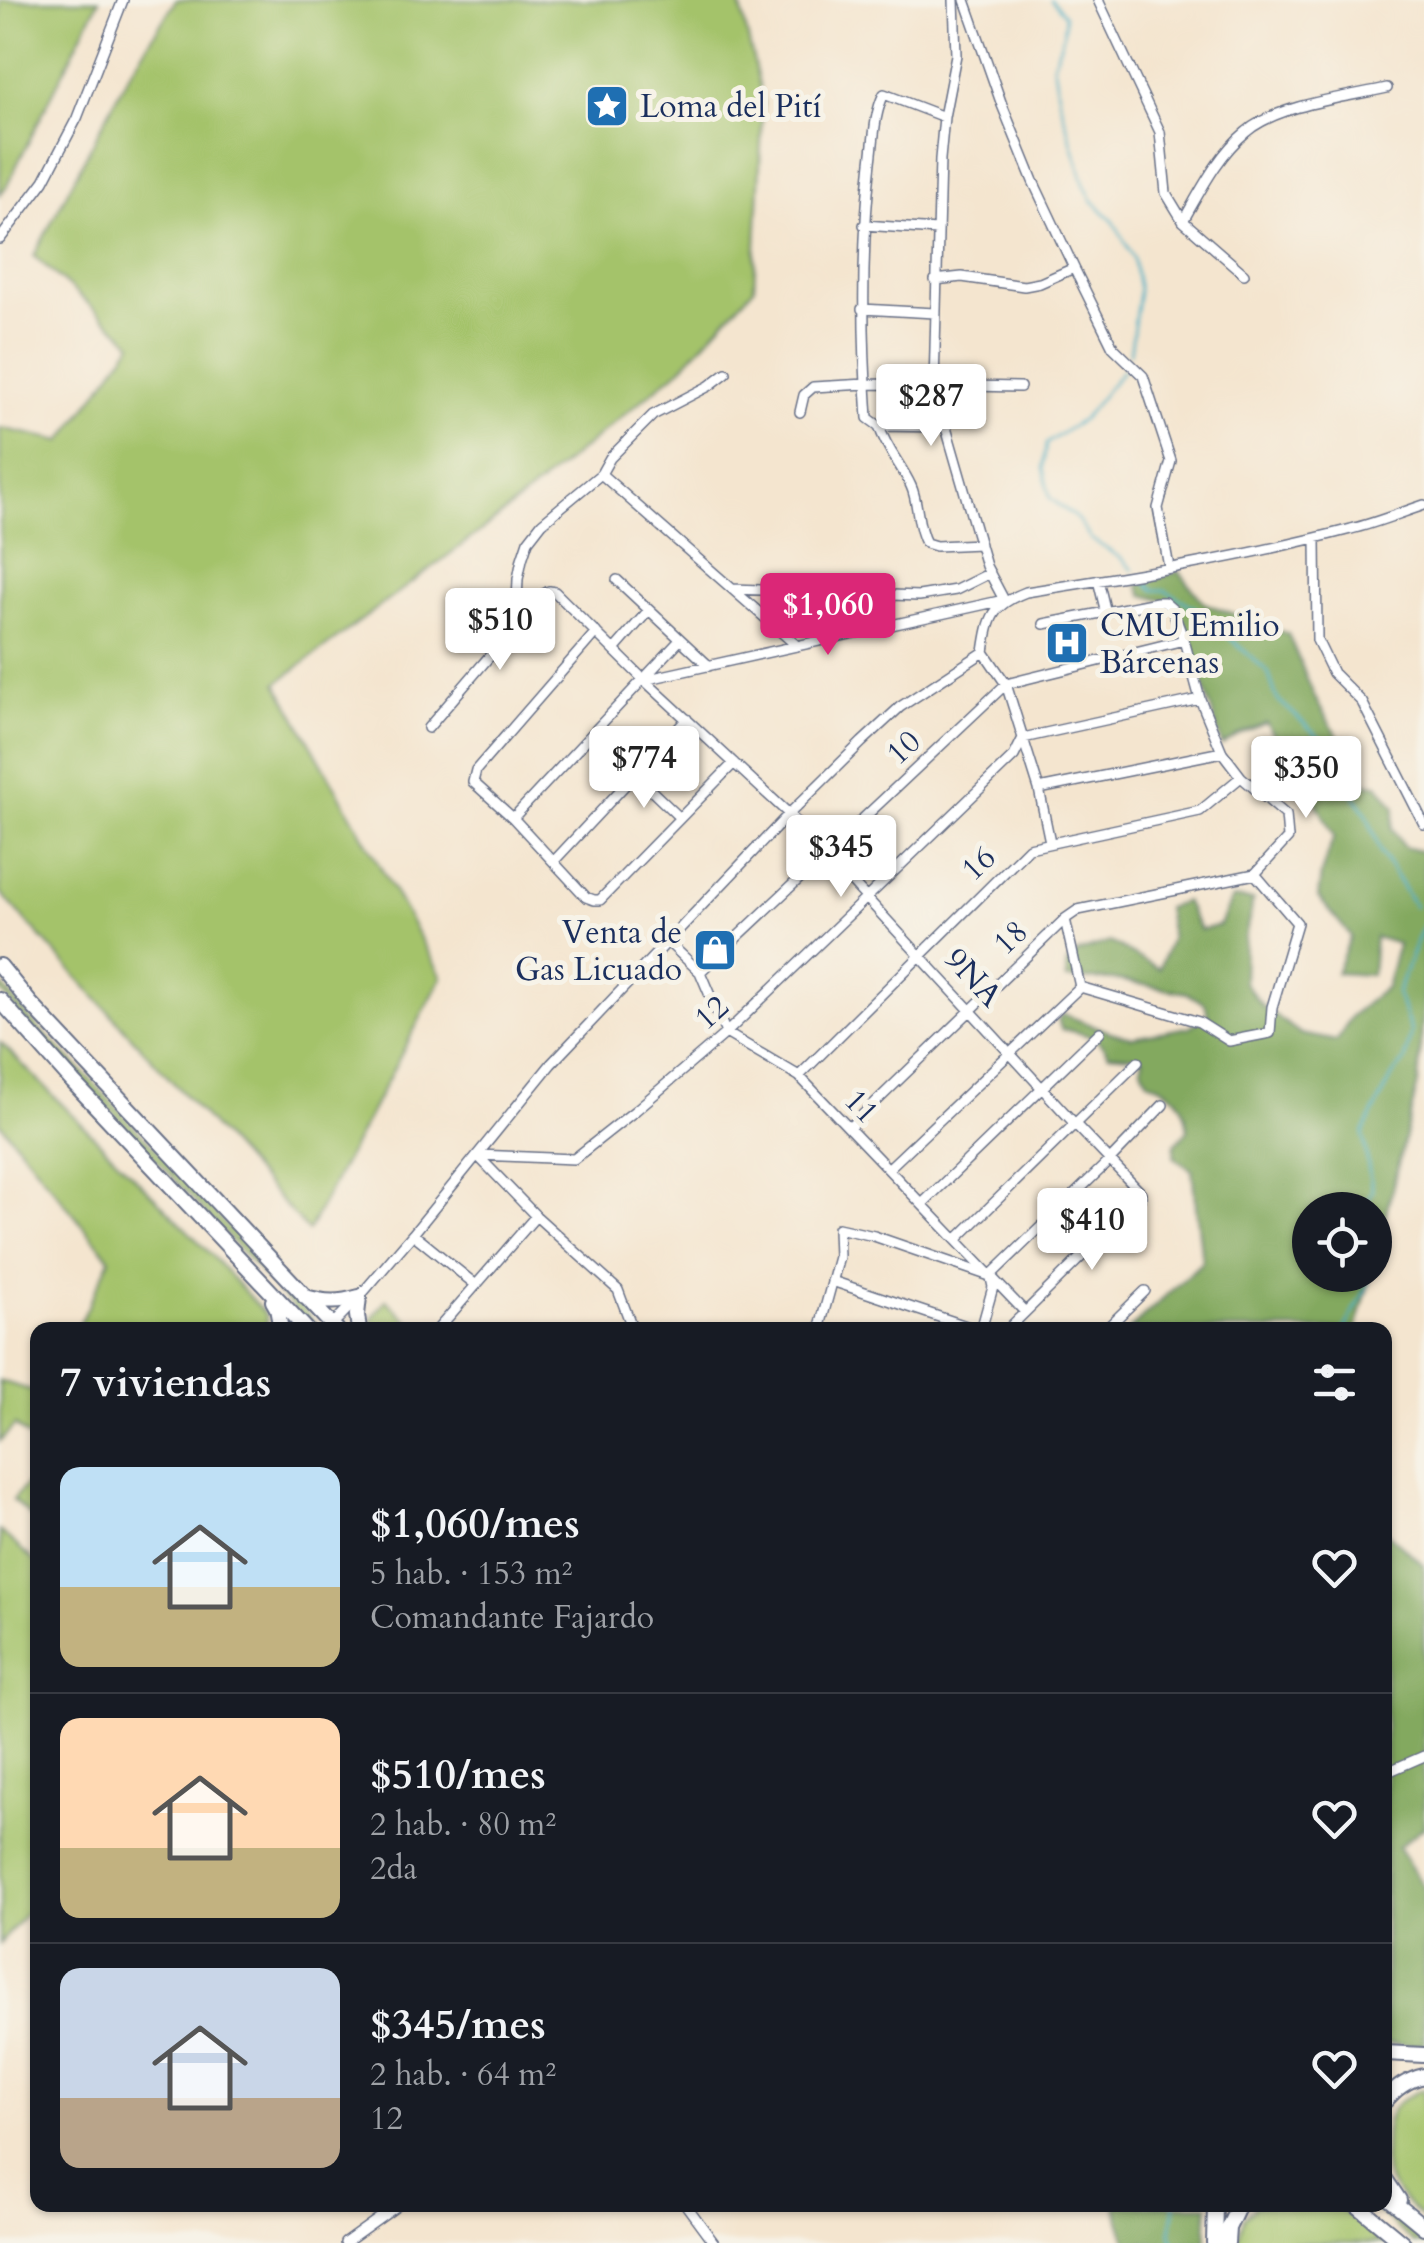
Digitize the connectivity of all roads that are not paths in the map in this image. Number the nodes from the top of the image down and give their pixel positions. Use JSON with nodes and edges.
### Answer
{"nodes":[{"id":1,"x":123,"y":0,"type":"edge"},
{"id":2,"x":954,"y":0,"type":"edge"},
{"id":3,"x":965,"y":0,"type":"edge"},
{"id":4,"x":1098,"y":0,"type":"edge"},
{"id":5,"x":1387,"y":88,"type":"dead end"},
{"id":6,"x":944,"y":117,"type":"junction"},
{"id":7,"x":1183,"y":221,"type":"junction"},
{"id":8,"x":864,"y":224,"type":"junction"},
{"id":9,"x":937,"y":230,"type":"junction"},
{"id":10,"x":0,"y":238,"type":"edge"},
{"id":11,"x":1074,"y":268,"type":"junction"},
{"id":12,"x":1244,"y":274,"type":"dead end"},
{"id":13,"x":935,"y":280,"type":"junction"},
{"id":14,"x":862,"y":309,"type":"junction"},
{"id":15,"x":935,"y":313,"type":"junction"},
{"id":16,"x":726,"y":374,"type":"dead end"},
{"id":17,"x":866,"y":384,"type":"junction"},
{"id":18,"x":934,"y":386,"type":"junction"},
{"id":19,"x":1020,"y":387,"type":"dead end"},
{"id":20,"x":800,"y":412,"type":"dead end"},
{"id":21,"x":880,"y":426,"type":"junction"},
{"id":22,"x":945,"y":427,"type":"junction"},
{"id":23,"x":601,"y":474,"type":"junction"},
{"id":24,"x":1424,"y":505,"type":"edge"},
{"id":25,"x":1316,"y":538,"type":"junction"},
{"id":26,"x":980,"y":544,"type":"junction"},
{"id":27,"x":1169,"y":567,"type":"junction"},
{"id":28,"x":990,"y":573,"type":"junction"},
{"id":29,"x":617,"y":580,"type":"dead end"},
{"id":30,"x":1098,"y":580,"type":"junction"},
{"id":31,"x":733,"y":589,"type":"junction"},
{"id":32,"x":1004,"y":600,"type":"junction"},
{"id":33,"x":649,"y":610,"type":"junction"},
{"id":34,"x":1106,"y":613,"type":"junction"},
{"id":35,"x":1044,"y":624,"type":"dead end"},
{"id":36,"x":516,"y":626,"type":"junction"},
{"id":37,"x":596,"y":632,"type":"junction"},
{"id":38,"x":680,"y":640,"type":"junction"},
{"id":39,"x":1184,"y":640,"type":"junction"},
{"id":40,"x":796,"y":645,"type":"junction"},
{"id":41,"x":614,"y":650,"type":"junction"},
{"id":42,"x":984,"y":652,"type":"junction"},
{"id":43,"x":709,"y":666,"type":"junction"},
{"id":44,"x":644,"y":680,"type":"junction"},
{"id":45,"x":1006,"y":684,"type":"junction"},
{"id":46,"x":1200,"y":699,"type":"junction"},
{"id":47,"x":688,"y":719,"type":"junction"},
{"id":48,"x":428,"y":728,"type":"dead end"},
{"id":49,"x":1023,"y":738,"type":"junction"},
{"id":50,"x":1222,"y":752,"type":"junction"},
{"id":51,"x":734,"y":763,"type":"junction"},
{"id":52,"x":636,"y":776,"type":"junction"},
{"id":53,"x":1241,"y":777,"type":"junction"},
{"id":54,"x":1039,"y":788,"type":"junction"},
{"id":55,"x":790,"y":814,"type":"junction"},
{"id":56,"x":513,"y":818,"type":"junction"},
{"id":57,"x":680,"y":818,"type":"junction"},
{"id":58,"x":1424,"y":824,"type":"edge"},
{"id":59,"x":1050,"y":842,"type":"junction"},
{"id":60,"x":826,"y":855,"type":"junction"},
{"id":61,"x":554,"y":861,"type":"junction"},
{"id":62,"x":1254,"y":874,"type":"junction"},
{"id":63,"x":866,"y":898,"type":"junction"},
{"id":64,"x":1065,"y":919,"type":"junction"},
{"id":65,"x":667,"y":942,"type":"junction"},
{"id":66,"x":919,"y":955,"type":"junction"},
{"id":67,"x":0,"y":966,"type":"edge"},
{"id":68,"x":700,"y":972,"type":"junction"},
{"id":69,"x":1080,"y":987,"type":"junction"},
{"id":70,"x":0,"y":1000,"type":"edge"},
{"id":71,"x":970,"y":1010,"type":"junction"},
{"id":72,"x":1100,"y":1032,"type":"dead end"},
{"id":73,"x":726,"y":1033,"type":"junction"},
{"id":74,"x":1010,"y":1052,"type":"junction"},
{"id":75,"x":1138,"y":1062,"type":"dead end"},
{"id":76,"x":799,"y":1076,"type":"junction"},
{"id":77,"x":1041,"y":1087,"type":"junction"},
{"id":78,"x":1163,"y":1105,"type":"dead end"},
{"id":79,"x":1074,"y":1124,"type":"junction"},
{"id":80,"x":849,"y":1128,"type":"junction"},
{"id":81,"x":477,"y":1155,"type":"junction"},
{"id":82,"x":1110,"y":1160,"type":"junction"},
{"id":83,"x":888,"y":1169,"type":"junction"},
{"id":84,"x":922,"y":1204,"type":"junction"},
{"id":85,"x":536,"y":1216,"type":"junction"},
{"id":86,"x":413,"y":1234,"type":"junction"},
{"id":87,"x":956,"y":1240,"type":"junction"},
{"id":88,"x":990,"y":1276,"type":"junction"},
{"id":89,"x":832,"y":1281,"type":"junction"},
{"id":90,"x":476,"y":1285,"type":"junction"},
{"id":91,"x":266,"y":1287,"type":"junction"},
{"id":92,"x":1145,"y":1291,"type":"dead end"},
{"id":93,"x":302,"y":1296,"type":"junction"},
{"id":94,"x":360,"y":1297,"type":"junction"},
{"id":95,"x":1025,"y":1312,"type":"junction"},
{"id":96,"x":280,"y":1322,"type":"edge"},
{"id":97,"x":299,"y":1322,"type":"edge"},
{"id":98,"x":326,"y":1322,"type":"edge"},
{"id":99,"x":337,"y":1322,"type":"edge"},
{"id":100,"x":358,"y":1322,"type":"edge"},
{"id":101,"x":444,"y":1322,"type":"edge"},
{"id":102,"x":630,"y":1322,"type":"edge"},
{"id":103,"x":820,"y":1322,"type":"edge"},
{"id":104,"x":955,"y":1322,"type":"edge"},
{"id":105,"x":982,"y":1322,"type":"edge"},
{"id":106,"x":1015,"y":1322,"type":"edge"},
{"id":107,"x":1113,"y":1322,"type":"edge"},
{"id":108,"x":1424,"y":1756,"type":"edge"},
{"id":109,"x":1392,"y":1771,"type":"edge"},
{"id":110,"x":1392,"y":2053,"type":"edge"},
{"id":111,"x":1424,"y":2054,"type":"edge"},
{"id":112,"x":1424,"y":2076,"type":"edge"},
{"id":113,"x":1392,"y":2092,"type":"edge"},
{"id":114,"x":1392,"y":2190,"type":"edge"},
{"id":115,"x":1392,"y":2200,"type":"edge"},
{"id":116,"x":388,"y":2212,"type":"edge"},
{"id":117,"x":691,"y":2212,"type":"edge"},
{"id":118,"x":1215,"y":2212,"type":"edge"},
{"id":119,"x":1236,"y":2212,"type":"edge"},
{"id":120,"x":1364,"y":2212,"type":"edge"},
{"id":121,"x":1408,"y":2213,"type":"junction"},
{"id":122,"x":1424,"y":2227,"type":"edge"},
{"id":123,"x":345,"y":2243,"type":"edge"},
{"id":124,"x":714,"y":2243,"type":"edge"},
{"id":125,"x":1214,"y":2243,"type":"edge"},
{"id":126,"x":1227,"y":2243,"type":"edge"},
{"id":127,"x":1403,"y":2243,"type":"edge"}],
"edges":[{"from":1,"to":10,"type":"street"},
{"from":2,"to":6,"type":"street"},
{"from":3,"to":11,"type":"street"},
{"from":4,"to":7,"type":"street"},
{"from":5,"to":7,"type":"street"},
{"from":6,"to":8,"type":"street"},
{"from":6,"to":9,"type":"street"},
{"from":7,"to":12,"type":"street"},
{"from":8,"to":9,"type":"street"},
{"from":8,"to":14,"type":"street"},
{"from":9,"to":13,"type":"street"},
{"from":11,"to":13,"type":"street"},
{"from":11,"to":27,"type":"street"},
{"from":13,"to":15,"type":"street"},
{"from":14,"to":15,"type":"street"},
{"from":14,"to":17,"type":"street"},
{"from":15,"to":18,"type":"street"},
{"from":16,"to":23,"type":"street"},
{"from":17,"to":18,"type":"street"},
{"from":17,"to":20,"type":"street"},
{"from":17,"to":21,"type":"street"},
{"from":18,"to":19,"type":"street"},
{"from":18,"to":22,"type":"street"},
{"from":21,"to":22,"type":"street"},
{"from":21,"to":26,"type":"street"},
{"from":22,"to":26,"type":"street"},
{"from":23,"to":31,"type":"street"},
{"from":23,"to":36,"type":"street"},
{"from":24,"to":25,"type":"street"},
{"from":25,"to":27,"type":"street"},
{"from":25,"to":58,"type":"street"},
{"from":26,"to":28,"type":"street"},
{"from":27,"to":30,"type":"street"},
{"from":28,"to":31,"type":"street"},
{"from":28,"to":32,"type":"street"},
{"from":29,"to":33,"type":"street"},
{"from":30,"to":32,"type":"street"},
{"from":30,"to":34,"type":"street"},
{"from":31,"to":40,"type":"street"},
{"from":32,"to":40,"type":"street"},
{"from":32,"to":42,"type":"street"},
{"from":33,"to":38,"type":"street"},
{"from":33,"to":41,"type":"street"},
{"from":34,"to":35,"type":"street"},
{"from":34,"to":39,"type":"street"},
{"from":36,"to":37,"type":"street","name":"9NA"},
{"from":36,"to":48,"type":"street"},
{"from":37,"to":41,"type":"street","name":"9NA"},
{"from":37,"to":56,"type":"street"},
{"from":38,"to":43,"type":"street"},
{"from":38,"to":44,"type":"street"},
{"from":39,"to":45,"type":"street","name":"10"},
{"from":39,"to":46,"type":"street"},
{"from":40,"to":43,"type":"street"},
{"from":41,"to":44,"type":"street","name":"9NA"},
{"from":42,"to":45,"type":"street"},
{"from":42,"to":55,"type":"street"},
{"from":43,"to":44,"type":"street"},
{"from":44,"to":47,"type":"street","name":"9NA"},
{"from":44,"to":56,"type":"street"},
{"from":45,"to":49,"type":"street"},
{"from":45,"to":60,"type":"street","name":"10"},
{"from":46,"to":49,"type":"street"},
{"from":46,"to":50,"type":"street"},
{"from":47,"to":51,"type":"street","name":"9NA"},
{"from":47,"to":52,"type":"street"},
{"from":49,"to":54,"type":"street"},
{"from":49,"to":63,"type":"street","name":"12"},
{"from":50,"to":53,"type":"street"},
{"from":50,"to":54,"type":"street"},
{"from":51,"to":55,"type":"street","name":"9NA"},
{"from":51,"to":57,"type":"street"},
{"from":52,"to":57,"type":"street"},
{"from":52,"to":61,"type":"street"},
{"from":53,"to":59,"type":"street","name":"16"},
{"from":53,"to":62,"type":"street"},
{"from":54,"to":59,"type":"street"},
{"from":55,"to":60,"type":"street","name":"9NA"},
{"from":55,"to":65,"type":"street"},
{"from":56,"to":61,"type":"street"},
{"from":57,"to":61,"type":"street"},
{"from":59,"to":66,"type":"street","name":"16"},
{"from":60,"to":63,"type":"street","name":"9NA"},
{"from":60,"to":68,"type":"street","name":"10"},
{"from":62,"to":64,"type":"street","name":"18"},
{"from":62,"to":69,"type":"street"},
{"from":63,"to":66,"type":"street","name":"9NA"},
{"from":63,"to":73,"type":"street","name":"12"},
{"from":64,"to":69,"type":"street"},
{"from":64,"to":71,"type":"street","name":"18"},
{"from":65,"to":68,"type":"street"},
{"from":65,"to":81,"type":"street"},
{"from":66,"to":71,"type":"street","name":"9NA"},
{"from":66,"to":76,"type":"street","name":"16"},
{"from":67,"to":93,"type":"highway"},
{"from":68,"to":73,"type":"street"},
{"from":69,"to":74,"type":"street"},
{"from":70,"to":91,"type":"highway"},
{"from":71,"to":74,"type":"street","name":"9NA"},
{"from":71,"to":80,"type":"street","name":"18"},
{"from":72,"to":77,"type":"street"},
{"from":73,"to":76,"type":"street","name":"11"},
{"from":73,"to":81,"type":"street","name":"12"},
{"from":74,"to":77,"type":"street","name":"9NA"},
{"from":74,"to":83,"type":"street"},
{"from":75,"to":79,"type":"street"},
{"from":76,"to":80,"type":"street","name":"11"},
{"from":77,"to":79,"type":"street","name":"9NA"},
{"from":77,"to":84,"type":"street"},
{"from":78,"to":82,"type":"street"},
{"from":79,"to":82,"type":"street","name":"9NA"},
{"from":79,"to":87,"type":"street"},
{"from":80,"to":83,"type":"street","name":"11"},
{"from":81,"to":85,"type":"street"},
{"from":81,"to":86,"type":"street"},
{"from":82,"to":88,"type":"street"},
{"from":82,"to":95,"type":"street","name":"9NA"},
{"from":83,"to":84,"type":"street","name":"11"},
{"from":84,"to":87,"type":"street","name":"11"},
{"from":85,"to":90,"type":"street"},
{"from":85,"to":102,"type":"street"},
{"from":86,"to":90,"type":"street"},
{"from":86,"to":94,"type":"street"},
{"from":87,"to":88,"type":"street","name":"11"},
{"from":88,"to":89,"type":"street"},
{"from":88,"to":95,"type":"street","name":"11"},
{"from":88,"to":105,"type":"street"},
{"from":89,"to":103,"type":"street"},
{"from":89,"to":104,"type":"street"},
{"from":90,"to":101,"type":"street"},
{"from":91,"to":96,"type":"highway"},
{"from":91,"to":97,"type":"highway"},
{"from":92,"to":107,"type":"street"},
{"from":93,"to":94,"type":"highway"},
{"from":93,"to":98,"type":"highway"},
{"from":94,"to":99,"type":"street"},
{"from":94,"to":100,"type":"highway"},
{"from":95,"to":106,"type":"street"},
{"from":108,"to":109,"type":"street"},
{"from":110,"to":111,"type":"highway"},
{"from":112,"to":113,"type":"highway"},
{"from":114,"to":121,"type":"highway"},
{"from":115,"to":121,"type":"highway"},
{"from":116,"to":123,"type":"street"},
{"from":117,"to":124,"type":"street"},
{"from":118,"to":125,"type":"highway"},
{"from":119,"to":126,"type":"highway"},
{"from":120,"to":127,"type":"highway"},
{"from":121,"to":122,"type":"highway"}]}
